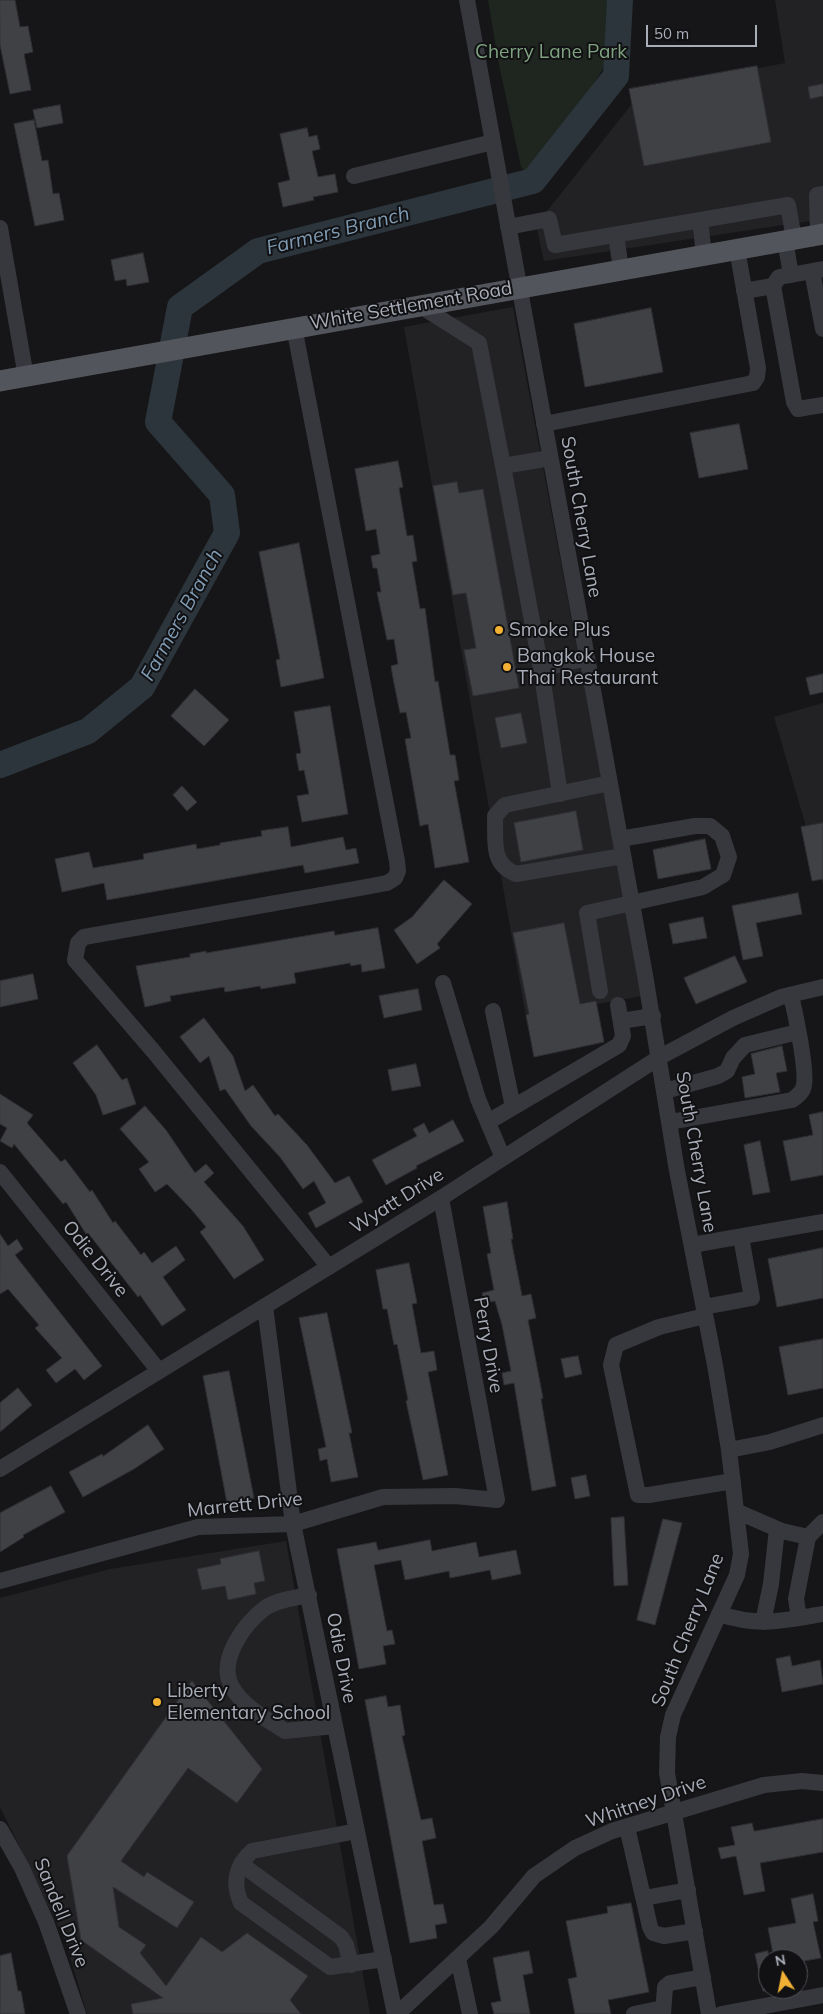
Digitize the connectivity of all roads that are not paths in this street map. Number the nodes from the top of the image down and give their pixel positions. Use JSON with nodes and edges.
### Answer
{"nodes":[{"id":1,"x":467,"y":0,"type":"edge"},
{"id":2,"x":493,"y":142,"type":"junction"},
{"id":3,"x":354,"y":176,"type":"dead end"},
{"id":4,"x":823,"y":194,"type":"edge"},
{"id":5,"x":700,"y":220,"type":"junction"},
{"id":6,"x":507,"y":221,"type":"junction"},
{"id":7,"x":0,"y":228,"type":"edge"},
{"id":8,"x":821,"y":234,"type":"edge"},
{"id":9,"x":616,"y":235,"type":"junction"},
{"id":10,"x":790,"y":240,"type":"junction"},
{"id":11,"x":737,"y":249,"type":"junction"},
{"id":12,"x":704,"y":255,"type":"junction"},
{"id":13,"x":621,"y":269,"type":"junction"},
{"id":14,"x":817,"y":270,"type":"edge"},
{"id":15,"x":791,"y":275,"type":"junction"},
{"id":16,"x":773,"y":286,"type":"junction"},
{"id":17,"x":518,"y":288,"type":"junction"},
{"id":18,"x":744,"y":292,"type":"junction"},
{"id":19,"x":419,"y":305,"type":"junction"},
{"id":20,"x":294,"y":327,"type":"junction"},
{"id":21,"x":823,"y":329,"type":"edge"},
{"id":22,"x":26,"y":377,"type":"junction"},
{"id":23,"x":0,"y":382,"type":"edge"},
{"id":24,"x":823,"y":405,"type":"edge"},
{"id":25,"x":544,"y":424,"type":"junction"},
{"id":26,"x":550,"y":458,"type":"junction"},
{"id":27,"x":503,"y":466,"type":"junction"},
{"id":28,"x":587,"y":658,"type":"junction"},
{"id":29,"x":541,"y":670,"type":"junction"},
{"id":30,"x":610,"y":783,"type":"junction"},
{"id":31,"x":560,"y":794,"type":"junction"},
{"id":32,"x":620,"y":838,"type":"junction"},
{"id":33,"x":624,"y":856,"type":"junction"},
{"id":34,"x":632,"y":903,"type":"junction"},
{"id":35,"x":443,"y":983,"type":"dead end"},
{"id":36,"x":823,"y":987,"type":"edge"},
{"id":37,"x":600,"y":991,"type":"dead end"},
{"id":38,"x":791,"y":995,"type":"junction"},
{"id":39,"x":493,"y":1011,"type":"dead end"},
{"id":40,"x":652,"y":1016,"type":"junction"},
{"id":41,"x":798,"y":1032,"type":"junction"},
{"id":42,"x":660,"y":1057,"type":"junction"},
{"id":43,"x":665,"y":1091,"type":"junction"},
{"id":44,"x":513,"y":1108,"type":"junction"},
{"id":45,"x":488,"y":1122,"type":"junction"},
{"id":46,"x":670,"y":1122,"type":"junction"},
{"id":47,"x":503,"y":1158,"type":"junction"},
{"id":48,"x":0,"y":1172,"type":"edge"},
{"id":49,"x":441,"y":1198,"type":"junction"},
{"id":50,"x":823,"y":1222,"type":"edge"},
{"id":51,"x":741,"y":1237,"type":"junction"},
{"id":52,"x":692,"y":1245,"type":"junction"},
{"id":53,"x":329,"y":1267,"type":"junction"},
{"id":54,"x":265,"y":1306,"type":"junction"},
{"id":55,"x":705,"y":1312,"type":"junction"},
{"id":56,"x":159,"y":1371,"type":"junction"},
{"id":57,"x":823,"y":1425,"type":"edge"},
{"id":58,"x":729,"y":1450,"type":"junction"},
{"id":59,"x":0,"y":1469,"type":"edge"},
{"id":60,"x":733,"y":1481,"type":"junction"},
{"id":61,"x":497,"y":1500,"type":"joint"},
{"id":62,"x":736,"y":1511,"type":"junction"},
{"id":63,"x":823,"y":1522,"type":"edge"},
{"id":64,"x":293,"y":1524,"type":"junction"},
{"id":65,"x":777,"y":1529,"type":"junction"},
{"id":66,"x":808,"y":1537,"type":"junction"},
{"id":67,"x":0,"y":1581,"type":"edge"},
{"id":68,"x":309,"y":1594,"type":"junction"},
{"id":69,"x":719,"y":1614,"type":"junction"},
{"id":70,"x":823,"y":1614,"type":"edge"},
{"id":71,"x":799,"y":1618,"type":"junction"},
{"id":72,"x":763,"y":1622,"type":"junction"},
{"id":73,"x":334,"y":1726,"type":"junction"},
{"id":74,"x":823,"y":1783,"type":"edge"},
{"id":75,"x":674,"y":1811,"type":"junction"},
{"id":76,"x":627,"y":1827,"type":"junction"},
{"id":77,"x":0,"y":1829,"type":"edge"},
{"id":78,"x":357,"y":1832,"type":"junction"},
{"id":79,"x":241,"y":1864,"type":"junction"},
{"id":80,"x":688,"y":1890,"type":"junction"},
{"id":81,"x":644,"y":1898,"type":"junction"},
{"id":82,"x":695,"y":1931,"type":"junction"},
{"id":83,"x":458,"y":1958,"type":"junction"},
{"id":84,"x":384,"y":1960,"type":"junction"},
{"id":85,"x":351,"y":1965,"type":"junction"},
{"id":86,"x":703,"y":1977,"type":"junction"},
{"id":87,"x":823,"y":1994,"type":"edge"},
{"id":88,"x":663,"y":2011,"type":"edge"},
{"id":89,"x":78,"y":2014,"type":"edge"},
{"id":90,"x":396,"y":2014,"type":"edge"},
{"id":91,"x":470,"y":2014,"type":"edge"},
{"id":92,"x":634,"y":2014,"type":"edge"},
{"id":93,"x":709,"y":2014,"type":"edge"},
{"id":94,"x":721,"y":2014,"type":"edge"}],
"edges":[{"from":1,"to":2,"type":"street","name":"South Cherry Lane"},
{"from":2,"to":3,"type":"street"},
{"from":2,"to":6,"type":"street","name":"South Cherry Lane"},
{"from":4,"to":8,"type":"street"},
{"from":5,"to":9,"type":"street"},
{"from":5,"to":10,"type":"street"},
{"from":5,"to":12,"type":"street"},
{"from":6,"to":9,"type":"street"},
{"from":6,"to":17,"type":"street","name":"South Cherry Lane"},
{"from":7,"to":22,"type":"street"},
{"from":8,"to":10,"type":"main road","name":"White Settlement Road"},
{"from":9,"to":13,"type":"street"},
{"from":10,"to":11,"type":"main road","name":"White Settlement Road"},
{"from":10,"to":15,"type":"street"},
{"from":11,"to":12,"type":"main road","name":"White Settlement Road"},
{"from":11,"to":18,"type":"street"},
{"from":12,"to":13,"type":"main road","name":"White Settlement Road"},
{"from":13,"to":17,"type":"main road","name":"White Settlement Road"},
{"from":14,"to":15,"type":"street"},
{"from":14,"to":21,"type":"street"},
{"from":15,"to":16,"type":"street"},
{"from":16,"to":18,"type":"street"},
{"from":16,"to":24,"type":"street"},
{"from":17,"to":19,"type":"main road","name":"White Settlement Road"},
{"from":17,"to":25,"type":"street","name":"South Cherry Lane"},
{"from":18,"to":25,"type":"street"},
{"from":19,"to":20,"type":"main road","name":"White Settlement Road"},
{"from":19,"to":27,"type":"street"},
{"from":20,"to":22,"type":"main road","name":"White Settlement Road"},
{"from":20,"to":53,"type":"street"},
{"from":22,"to":23,"type":"main road","name":"White Settlement Road"},
{"from":25,"to":26,"type":"street","name":"South Cherry Lane"},
{"from":26,"to":27,"type":"street"},
{"from":26,"to":28,"type":"street","name":"South Cherry Lane"},
{"from":27,"to":29,"type":"street"},
{"from":28,"to":29,"type":"street"},
{"from":28,"to":30,"type":"street","name":"South Cherry Lane"},
{"from":29,"to":31,"type":"street"},
{"from":30,"to":31,"type":"street"},
{"from":30,"to":32,"type":"street","name":"South Cherry Lane"},
{"from":31,"to":33,"type":"street"},
{"from":32,"to":33,"type":"street","name":"South Cherry Lane"},
{"from":32,"to":34,"type":"street"},
{"from":33,"to":34,"type":"street","name":"South Cherry Lane"},
{"from":34,"to":37,"type":"street"},
{"from":34,"to":40,"type":"street","name":"South Cherry Lane"},
{"from":35,"to":45,"type":"street"},
{"from":36,"to":38,"type":"street","name":"Wyatt Drive"},
{"from":38,"to":41,"type":"street"},
{"from":38,"to":42,"type":"street","name":"Wyatt Drive"},
{"from":39,"to":44,"type":"street"},
{"from":40,"to":42,"type":"street","name":"South Cherry Lane"},
{"from":40,"to":44,"type":"street"},
{"from":41,"to":43,"type":"street"},
{"from":41,"to":46,"type":"street"},
{"from":42,"to":43,"type":"street","name":"South Cherry Lane"},
{"from":42,"to":47,"type":"street","name":"Wyatt Drive"},
{"from":43,"to":46,"type":"street","name":"South Cherry Lane"},
{"from":44,"to":45,"type":"street"},
{"from":45,"to":47,"type":"street"},
{"from":46,"to":52,"type":"street","name":"South Cherry Lane"},
{"from":47,"to":49,"type":"street","name":"Wyatt Drive"},
{"from":48,"to":56,"type":"street","name":"Odie Drive"},
{"from":49,"to":53,"type":"street","name":"Wyatt Drive"},
{"from":49,"to":61,"type":"street","name":"Perry Drive"},
{"from":50,"to":51,"type":"street"},
{"from":51,"to":52,"type":"street"},
{"from":51,"to":55,"type":"street"},
{"from":52,"to":55,"type":"street","name":"South Cherry Lane"},
{"from":53,"to":54,"type":"street","name":"Wyatt Drive"},
{"from":54,"to":56,"type":"street","name":"Wyatt Drive"},
{"from":54,"to":64,"type":"street","name":"Odie Drive"},
{"from":55,"to":58,"type":"street","name":"South Cherry Lane"},
{"from":55,"to":60,"type":"street"},
{"from":56,"to":59,"type":"street","name":"Wyatt Drive"},
{"from":57,"to":58,"type":"street"},
{"from":58,"to":60,"type":"street","name":"South Cherry Lane"},
{"from":60,"to":62,"type":"street","name":"South Cherry Lane"},
{"from":61,"to":64,"type":"street","name":"Marrett Drive"},
{"from":62,"to":65,"type":"street"},
{"from":62,"to":69,"type":"street","name":"South Cherry Lane"},
{"from":63,"to":66,"type":"street"},
{"from":64,"to":67,"type":"street","name":"Marrett Drive"},
{"from":64,"to":68,"type":"street","name":"Odie Drive"},
{"from":65,"to":66,"type":"street"},
{"from":65,"to":72,"type":"street"},
{"from":66,"to":71,"type":"street"},
{"from":68,"to":73,"type":"street","name":"Odie Drive"},
{"from":68,"to":73,"type":"street"},
{"from":69,"to":72,"type":"street"},
{"from":69,"to":75,"type":"street","name":"South Cherry Lane"},
{"from":70,"to":71,"type":"street"},
{"from":71,"to":72,"type":"street"},
{"from":73,"to":78,"type":"street","name":"Odie Drive"},
{"from":74,"to":75,"type":"street","name":"Whitney Drive"},
{"from":75,"to":76,"type":"street","name":"Whitney Drive"},
{"from":75,"to":80,"type":"street","name":"South Cherry Lane"},
{"from":76,"to":81,"type":"street"},
{"from":76,"to":83,"type":"street","name":"Whitney Drive"},
{"from":77,"to":89,"type":"street","name":"Sandell Drive"},
{"from":78,"to":79,"type":"street"},
{"from":78,"to":84,"type":"street","name":"Odie Drive"},
{"from":79,"to":85,"type":"street"},
{"from":79,"to":85,"type":"street"},
{"from":80,"to":81,"type":"street"},
{"from":80,"to":82,"type":"street","name":"South Cherry Lane"},
{"from":81,"to":82,"type":"street"},
{"from":82,"to":86,"type":"street","name":"South Cherry Lane"},
{"from":83,"to":90,"type":"street","name":"Whitney Drive"},
{"from":83,"to":91,"type":"street"},
{"from":84,"to":85,"type":"street"},
{"from":84,"to":90,"type":"street","name":"Odie Drive"},
{"from":86,"to":88,"type":"street"},
{"from":86,"to":93,"type":"street","name":"South Cherry Lane"},
{"from":87,"to":94,"type":"street"},
{"from":88,"to":92,"type":"street"}]}
